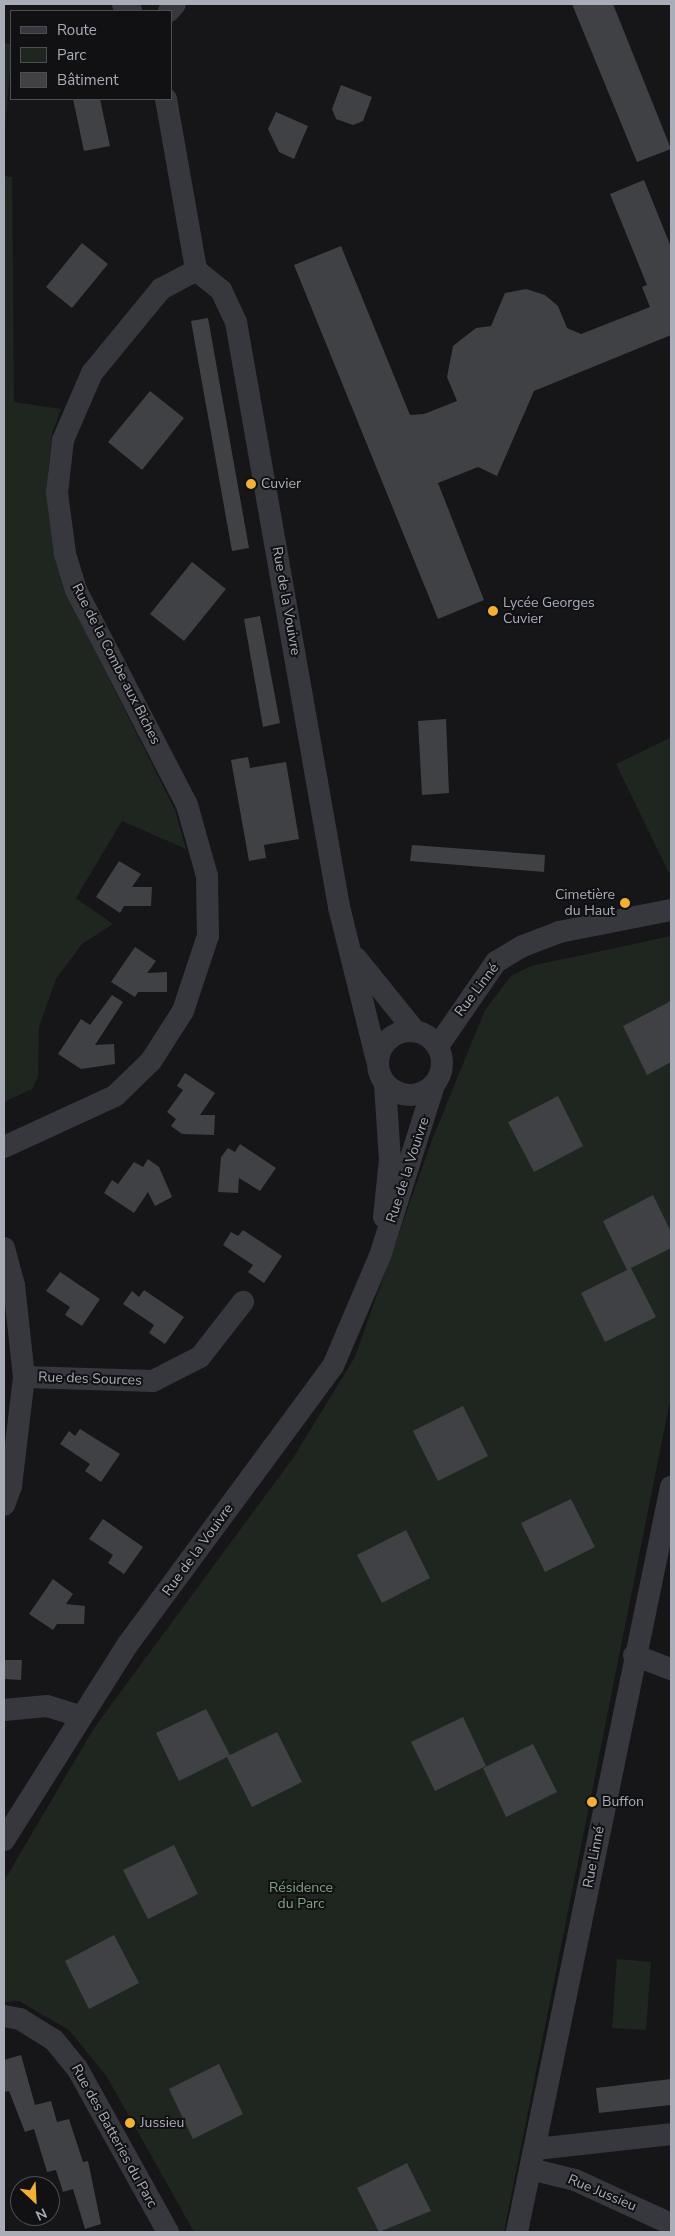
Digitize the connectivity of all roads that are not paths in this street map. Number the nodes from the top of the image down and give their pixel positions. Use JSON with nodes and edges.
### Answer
{"nodes":[{"id":1,"x":166,"y":100,"type":"edge"},
{"id":2,"x":196,"y":270,"type":"junction"},
{"id":3,"x":671,"y":910,"type":"edge"},
{"id":4,"x":348,"y":946,"type":"junction"},
{"id":5,"x":415,"y":1031,"type":"junction"},
{"id":6,"x":438,"y":1046,"type":"junction"},
{"id":7,"x":378,"y":1060,"type":"junction"},
{"id":8,"x":385,"y":1084,"type":"junction"},
{"id":9,"x":434,"y":1085,"type":"junction"},
{"id":10,"x":4,"y":1147,"type":"edge"},
{"id":11,"x":4,"y":1248,"type":"edge"},
{"id":12,"x":380,"y":1256,"type":"junction"},
{"id":13,"x":243,"y":1302,"type":"dead end"},
{"id":14,"x":24,"y":1377,"type":"junction"},
{"id":15,"x":671,"y":1487,"type":"edge"},
{"id":16,"x":4,"y":1505,"type":"edge"},
{"id":17,"x":634,"y":1655,"type":"junction"},
{"id":18,"x":671,"y":1669,"type":"edge"},
{"id":19,"x":4,"y":1710,"type":"edge"},
{"id":20,"x":79,"y":1716,"type":"junction"},
{"id":21,"x":4,"y":1840,"type":"edge"},
{"id":22,"x":4,"y":2016,"type":"edge"},
{"id":23,"x":671,"y":2134,"type":"edge"},
{"id":24,"x":533,"y":2159,"type":"junction"},
{"id":25,"x":671,"y":2224,"type":"edge"},
{"id":26,"x":168,"y":2232,"type":"edge"},
{"id":27,"x":517,"y":2232,"type":"edge"}],
"edges":[{"from":1,"to":2,"type":"street"},
{"from":2,"to":4,"type":"street","name":"Rue de la Vouivre"},
{"from":2,"to":10,"type":"street","name":"Rue de la Combe aux Biches"},
{"from":3,"to":6,"type":"street","name":"Rue Linné"},
{"from":4,"to":5,"type":"street","name":"Rue de la Vouivre"},
{"from":4,"to":7,"type":"street","name":"Rue de la Vouivre"},
{"from":5,"to":6,"type":"street"},
{"from":5,"to":7,"type":"street"},
{"from":6,"to":9,"type":"street"},
{"from":7,"to":8,"type":"street"},
{"from":8,"to":9,"type":"street"},
{"from":8,"to":12,"type":"street","name":"Rue de la Vouivre"},
{"from":9,"to":12,"type":"street","name":"Rue de la Vouivre"},
{"from":11,"to":14,"type":"street","name":"Rue des Sources"},
{"from":12,"to":20,"type":"street","name":"Rue de la Vouivre"},
{"from":13,"to":14,"type":"street","name":"Rue des Sources"},
{"from":14,"to":16,"type":"street","name":"Rue des Sources"},
{"from":15,"to":17,"type":"street","name":"Rue Linné"},
{"from":17,"to":18,"type":"street"},
{"from":17,"to":24,"type":"street","name":"Rue Linné"},
{"from":19,"to":20,"type":"street"},
{"from":20,"to":21,"type":"street","name":"Rue de la Vouivre"},
{"from":22,"to":26,"type":"street","name":"Rue des Batteries du Parc"},
{"from":23,"to":24,"type":"street"},
{"from":24,"to":25,"type":"street","name":"Rue Jussieu"},
{"from":24,"to":27,"type":"street"}]}
